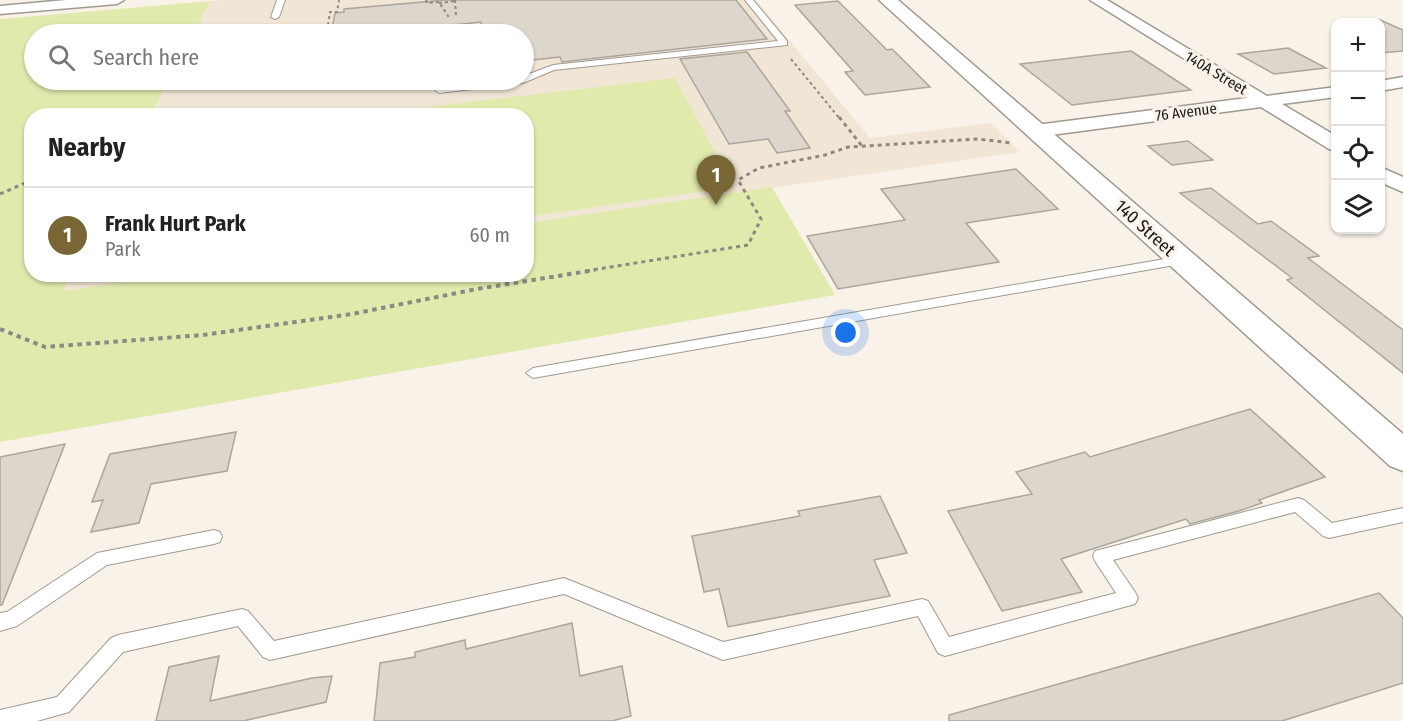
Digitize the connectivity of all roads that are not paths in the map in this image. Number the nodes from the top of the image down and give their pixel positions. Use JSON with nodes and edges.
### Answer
{"nodes":[{"id":1,"x":117,"y":0,"type":"edge"},
{"id":2,"x":281,"y":0,"type":"edge"},
{"id":3,"x":749,"y":0,"type":"edge"},
{"id":4,"x":888,"y":0,"type":"edge"},
{"id":5,"x":1097,"y":0,"type":"edge"},
{"id":6,"x":0,"y":10,"type":"edge"},
{"id":7,"x":275,"y":17,"type":"dead end"},
{"id":8,"x":534,"y":75,"type":"edge"},
{"id":9,"x":1403,"y":82,"type":"edge"},
{"id":10,"x":1385,"y":85,"type":"edge"},
{"id":11,"x":1331,"y":93,"type":"edge"},
{"id":12,"x":1264,"y":102,"type":"junction"},
{"id":13,"x":1024,"y":137,"type":"junction"},
{"id":14,"x":1331,"y":143,"type":"edge"},
{"id":15,"x":1385,"y":176,"type":"edge"},
{"id":16,"x":1403,"y":186,"type":"edge"},
{"id":17,"x":1182,"y":260,"type":"junction"},
{"id":18,"x":533,"y":373,"type":"dead end"},
{"id":19,"x":1403,"y":456,"type":"edge"},
{"id":20,"x":1403,"y":515,"type":"edge"},
{"id":21,"x":214,"y":537,"type":"dead end"},
{"id":22,"x":0,"y":622,"type":"edge"},
{"id":23,"x":0,"y":720,"type":"edge"}],
"edges":[{"from":1,"to":6,"type":"street"},
{"from":2,"to":7,"type":"lane"},
{"from":3,"to":8,"type":"lane"},
{"from":4,"to":13,"type":"main road","name":"140 Street"},
{"from":5,"to":12,"type":"street","name":"140A Street"},
{"from":9,"to":10,"type":"street"},
{"from":11,"to":12,"type":"street","name":"76 Avenue"},
{"from":12,"to":13,"type":"street","name":"76 Avenue"},
{"from":12,"to":14,"type":"street","name":"140A Street"},
{"from":13,"to":17,"type":"main road","name":"140 Street"},
{"from":15,"to":16,"type":"street"},
{"from":17,"to":18,"type":"lane"},
{"from":17,"to":19,"type":"main road","name":"140 Street"},
{"from":20,"to":23,"type":"lane"},
{"from":21,"to":22,"type":"lane"}]}
